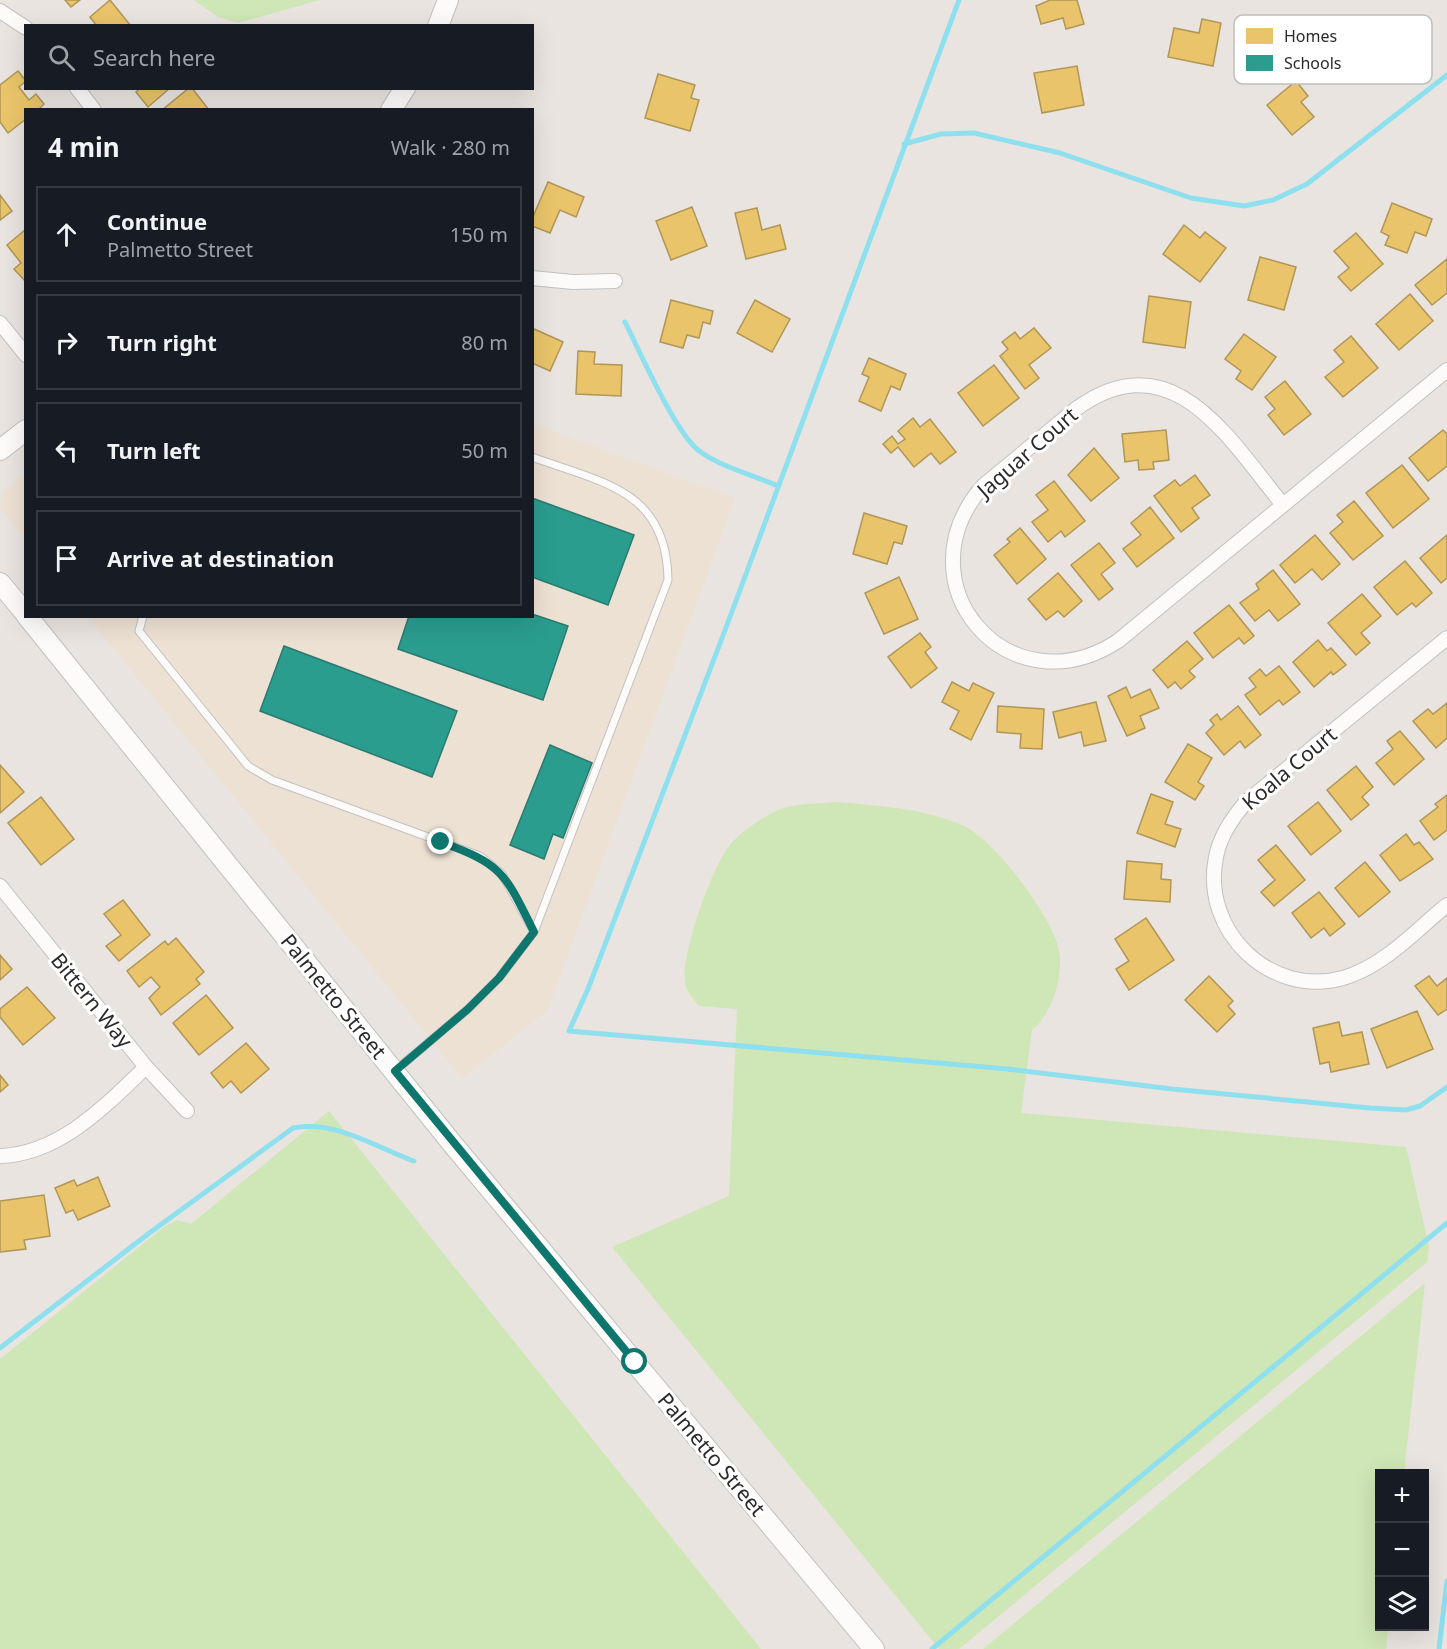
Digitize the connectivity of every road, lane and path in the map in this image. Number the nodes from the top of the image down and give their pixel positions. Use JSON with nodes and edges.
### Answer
{"nodes":[{"id":1,"x":448,"y":0,"type":"edge"},
{"id":2,"x":0,"y":11,"type":"edge"},
{"id":3,"x":439,"y":24,"type":"edge"},
{"id":4,"x":24,"y":27,"type":"edge"},
{"id":5,"x":79,"y":90,"type":"edge"},
{"id":6,"x":404,"y":90,"type":"edge"},
{"id":7,"x":92,"y":108,"type":"edge"},
{"id":8,"x":392,"y":108,"type":"edge"},
{"id":9,"x":534,"y":278,"type":"edge"},
{"id":10,"x":615,"y":281,"type":"dead end"},
{"id":11,"x":0,"y":323,"type":"edge"},
{"id":12,"x":24,"y":353,"type":"edge"},
{"id":13,"x":1447,"y":370,"type":"edge"},
{"id":14,"x":24,"y":432,"type":"edge"},
{"id":15,"x":0,"y":450,"type":"edge"},
{"id":16,"x":534,"y":458,"type":"edge"},
{"id":17,"x":1284,"y":505,"type":"junction"},
{"id":18,"x":0,"y":583,"type":"edge"},
{"id":19,"x":24,"y":613,"type":"edge"},
{"id":20,"x":28,"y":618,"type":"edge"},
{"id":21,"x":142,"y":618,"type":"edge"},
{"id":22,"x":1447,"y":638,"type":"edge"},
{"id":23,"x":0,"y":886,"type":"edge"},
{"id":24,"x":1447,"y":905,"type":"edge"},
{"id":25,"x":534,"y":932,"type":"junction"},
{"id":26,"x":147,"y":1067,"type":"junction"},
{"id":27,"x":395,"y":1071,"type":"junction"},
{"id":28,"x":187,"y":1111,"type":"dead end"},
{"id":29,"x":0,"y":1156,"type":"edge"},
{"id":30,"x":874,"y":1649,"type":"edge"}],
"edges":[{"from":1,"to":3,"type":"main road"},
{"from":2,"to":4,"type":"street"},
{"from":5,"to":7,"type":"street"},
{"from":6,"to":8,"type":"main road"},
{"from":9,"to":10,"type":"street"},
{"from":11,"to":12,"type":"street"},
{"from":13,"to":17,"type":"street","name":"Jaguar Court"},
{"from":14,"to":15,"type":"main road"},
{"from":16,"to":25,"type":"lane"},
{"from":17,"to":17,"type":"street","name":"Jaguar Court"},
{"from":18,"to":19,"type":"main road","name":"Palmetto Street"},
{"from":20,"to":27,"type":"main road","name":"Palmetto Street"},
{"from":21,"to":25,"type":"lane"},
{"from":22,"to":24,"type":"street","name":"Koala Court"},
{"from":23,"to":26,"type":"street","name":"Bittern Way"},
{"from":25,"to":27,"type":"lane"},
{"from":26,"to":28,"type":"street","name":"Bittern Way"},
{"from":26,"to":29,"type":"street"},
{"from":27,"to":30,"type":"main road","name":"Palmetto Street"}]}
